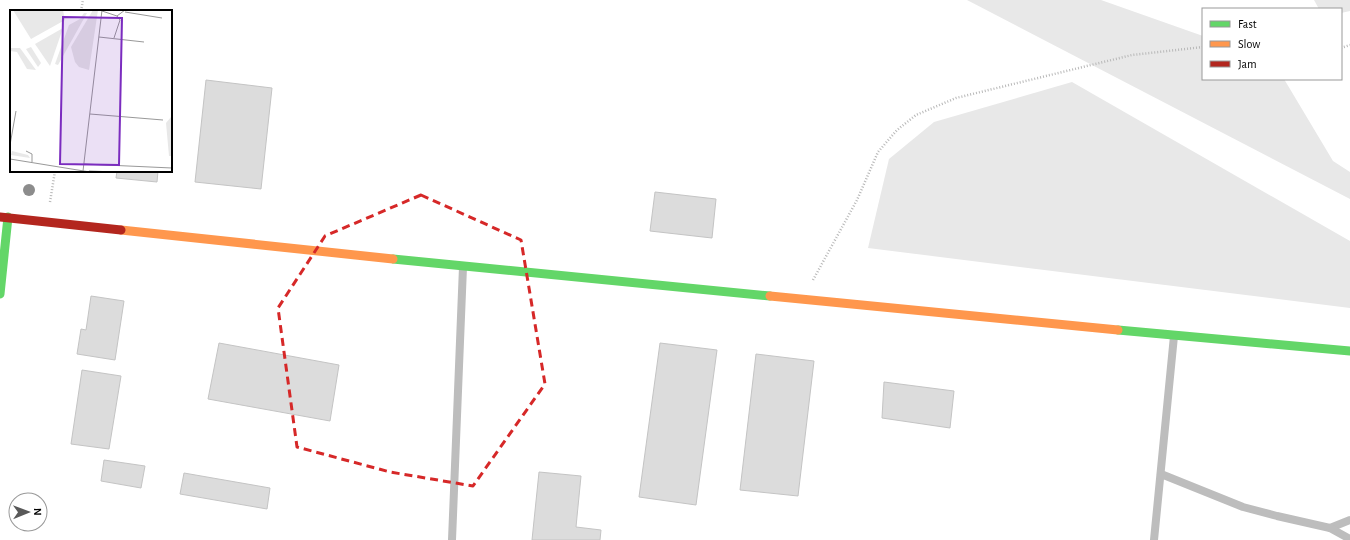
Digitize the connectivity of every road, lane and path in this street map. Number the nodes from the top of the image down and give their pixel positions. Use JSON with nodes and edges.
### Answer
{"nodes":[{"id":1,"x":82,"y":0,"type":"edge"},
{"id":2,"x":81,"y":10,"type":"edge"},
{"id":3,"x":1202,"y":47,"type":"edge"},
{"id":4,"x":55,"y":172,"type":"edge"},
{"id":5,"x":4,"y":217,"type":"edge"},
{"id":6,"x":47,"y":221,"type":"junction"},
{"id":7,"x":463,"y":266,"type":"junction"},
{"id":8,"x":0,"y":294,"type":"edge"},
{"id":9,"x":802,"y":300,"type":"junction"},
{"id":10,"x":1174,"y":336,"type":"junction"},
{"id":11,"x":1350,"y":351,"type":"edge"},
{"id":12,"x":1161,"y":474,"type":"junction"},
{"id":13,"x":1350,"y":520,"type":"edge"},
{"id":14,"x":1330,"y":528,"type":"junction"},
{"id":15,"x":1350,"y":539,"type":"edge"},
{"id":16,"x":452,"y":540,"type":"edge"},
{"id":17,"x":1154,"y":540,"type":"edge"}],
"edges":[{"from":1,"to":2,"type":"path"},
{"from":3,"to":9,"type":"path"},
{"from":4,"to":6,"type":"path"},
{"from":5,"to":6,"type":"street"},
{"from":5,"to":8,"type":"street"},
{"from":6,"to":7,"type":"street"},
{"from":7,"to":9,"type":"street"},
{"from":7,"to":16,"type":"lane"},
{"from":9,"to":10,"type":"street"},
{"from":10,"to":11,"type":"street"},
{"from":10,"to":12,"type":"lane"},
{"from":12,"to":14,"type":"lane"},
{"from":12,"to":17,"type":"lane"},
{"from":13,"to":14,"type":"lane"},
{"from":14,"to":15,"type":"lane"}]}
